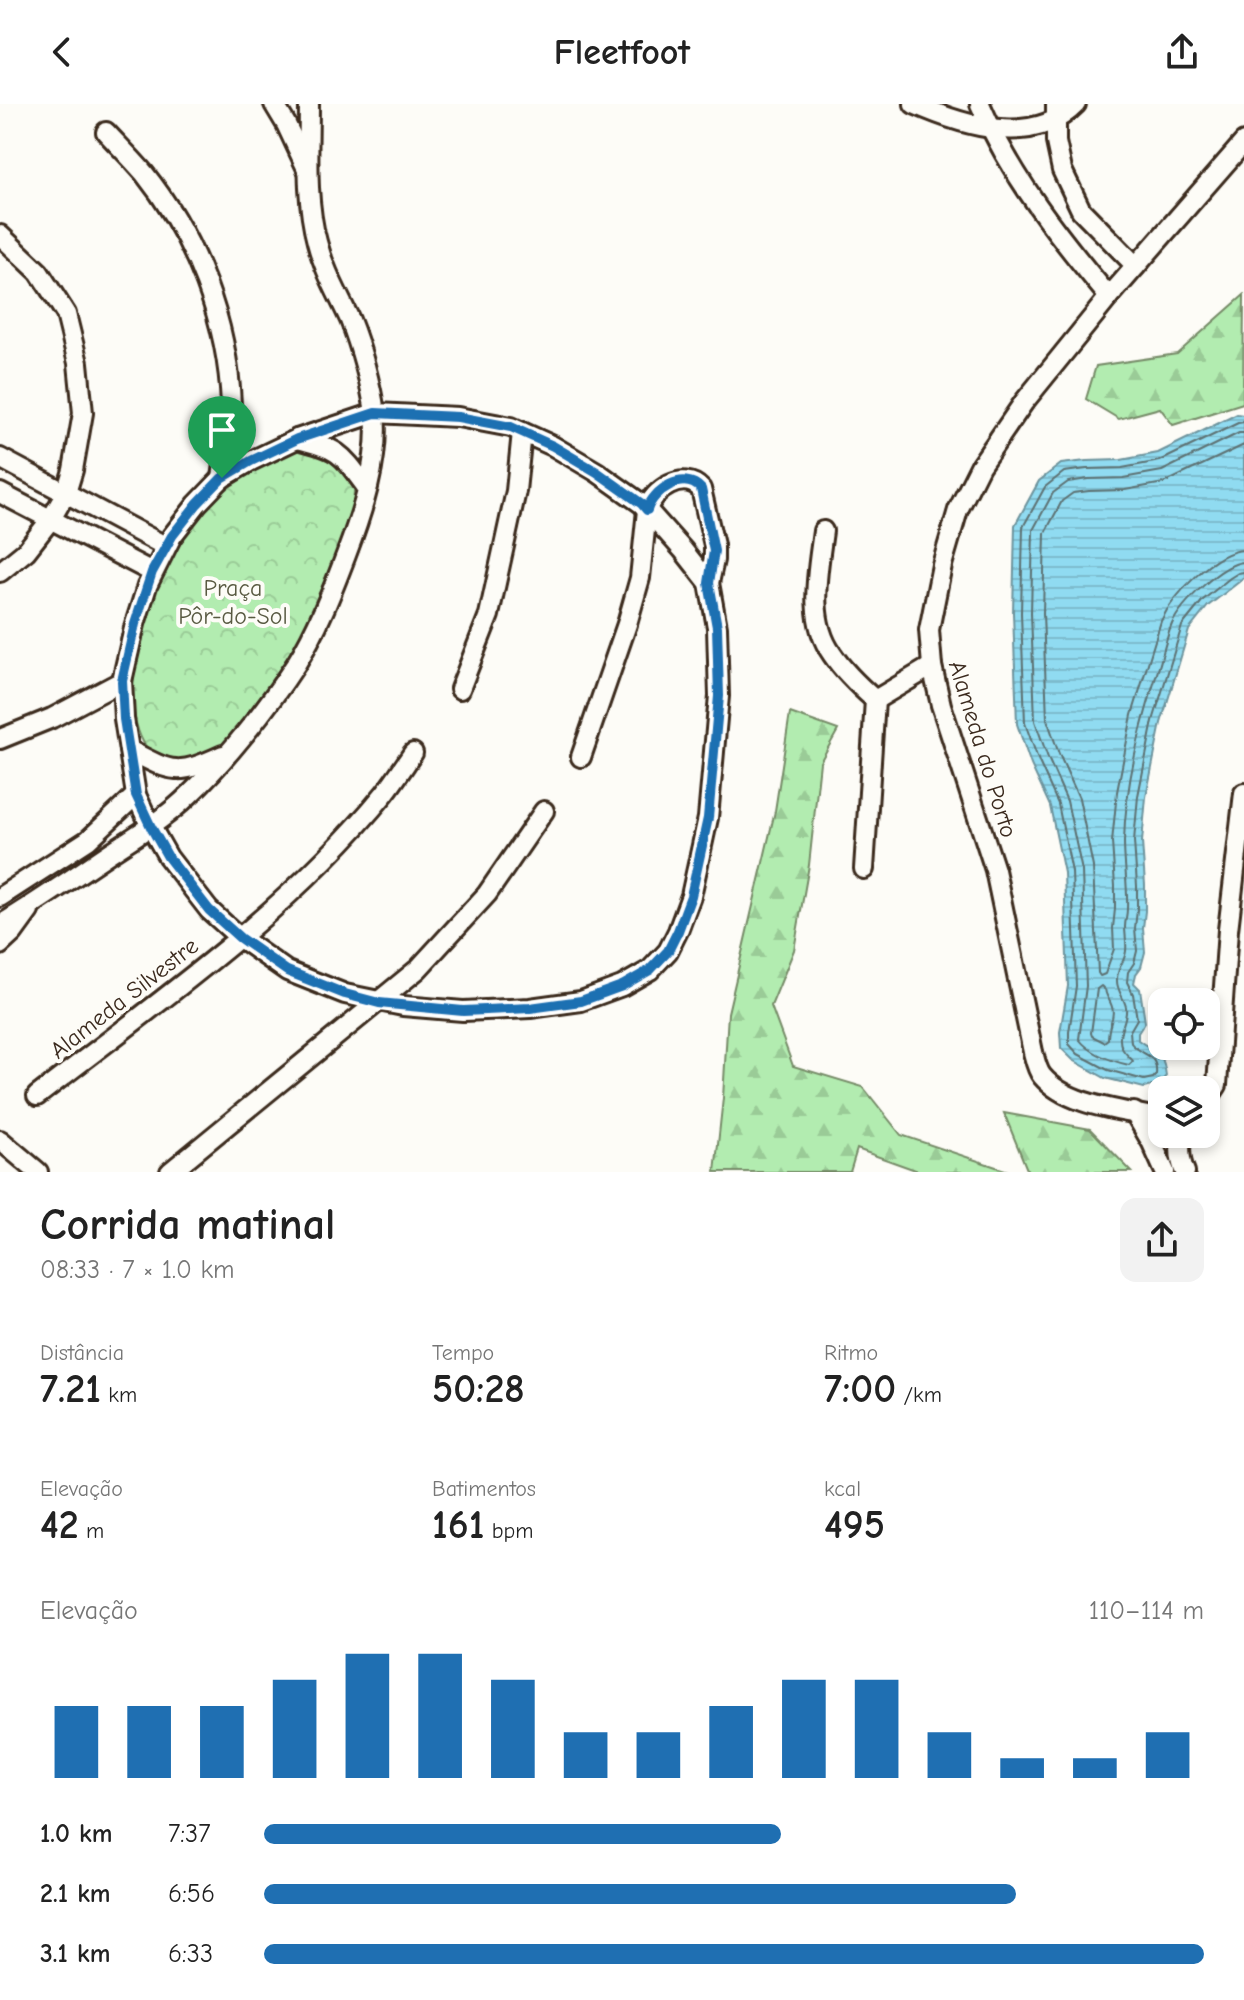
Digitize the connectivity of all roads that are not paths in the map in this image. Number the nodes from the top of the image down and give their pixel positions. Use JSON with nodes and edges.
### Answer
{"nodes":[{"id":1,"x":274,"y":104,"type":"edge"},
{"id":2,"x":309,"y":104,"type":"edge"},
{"id":3,"x":914,"y":104,"type":"edge"},
{"id":4,"x":980,"y":104,"type":"edge"},
{"id":5,"x":1076,"y":104,"type":"edge"},
{"id":6,"x":1056,"y":112,"type":"edge"},
{"id":7,"x":990,"y":127,"type":"junction"},
{"id":8,"x":106,"y":132,"type":"dead end"},
{"id":9,"x":1244,"y":142,"type":"edge"},
{"id":10,"x":309,"y":175,"type":"junction"},
{"id":11,"x":0,"y":235,"type":"edge"},
{"id":12,"x":1136,"y":266,"type":"junction"},
{"id":13,"x":1109,"y":297,"type":"junction"},
{"id":14,"x":375,"y":413,"type":"junction"},
{"id":15,"x":522,"y":432,"type":"junction"},
{"id":16,"x":297,"y":439,"type":"junction"},
{"id":17,"x":0,"y":458,"type":"edge"},
{"id":18,"x":222,"y":478,"type":"junction"},
{"id":19,"x":367,"y":488,"type":"junction"},
{"id":20,"x":0,"y":493,"type":"edge"},
{"id":21,"x":66,"y":493,"type":"junction"},
{"id":22,"x":647,"y":510,"type":"junction"},
{"id":23,"x":51,"y":519,"type":"junction"},
{"id":24,"x":823,"y":531,"type":"dead end"},
{"id":25,"x":165,"y":546,"type":"junction"},
{"id":26,"x":0,"y":572,"type":"edge"},
{"id":27,"x":152,"y":572,"type":"junction"},
{"id":28,"x":709,"y":583,"type":"junction"},
{"id":29,"x":932,"y":666,"type":"junction"},
{"id":30,"x":122,"y":681,"type":"junction"},
{"id":31,"x":460,"y":689,"type":"dead end"},
{"id":32,"x":875,"y":700,"type":"junction"},
{"id":33,"x":0,"y":739,"type":"edge"},
{"id":34,"x":129,"y":750,"type":"junction"},
{"id":35,"x":229,"y":752,"type":"junction"},
{"id":36,"x":413,"y":753,"type":"dead end"},
{"id":37,"x":581,"y":757,"type":"dead end"},
{"id":38,"x":171,"y":770,"type":"junction"},
{"id":39,"x":1244,"y":793,"type":"edge"},
{"id":40,"x":136,"y":795,"type":"junction"},
{"id":41,"x":177,"y":805,"type":"junction"},
{"id":42,"x":544,"y":811,"type":"dead end"},
{"id":43,"x":151,"y":827,"type":"junction"},
{"id":44,"x":864,"y":869,"type":"dead end"},
{"id":45,"x":7,"y":891,"type":"edge"},
{"id":46,"x":35,"y":903,"type":"junction"},
{"id":47,"x":1244,"y":913,"type":"edge"},
{"id":48,"x":18,"y":914,"type":"junction"},
{"id":49,"x":0,"y":925,"type":"edge"},
{"id":50,"x":1228,"y":930,"type":"junction"},
{"id":51,"x":240,"y":938,"type":"junction"},
{"id":52,"x":0,"y":945,"type":"edge"},
{"id":53,"x":379,"y":1003,"type":"junction"},
{"id":54,"x":1218,"y":1076,"type":"edge"},
{"id":55,"x":37,"y":1096,"type":"dead end"},
{"id":56,"x":1134,"y":1112,"type":"junction"},
{"id":57,"x":1148,"y":1116,"type":"edge"},
{"id":58,"x":0,"y":1140,"type":"edge"},
{"id":59,"x":1180,"y":1148,"type":"edge"},
{"id":60,"x":38,"y":1172,"type":"edge"},
{"id":61,"x":170,"y":1172,"type":"edge"},
{"id":62,"x":1165,"y":1172,"type":"edge"},
{"id":63,"x":1185,"y":1172,"type":"edge"}],
"edges":[{"from":1,"to":10,"type":"street"},
{"from":2,"to":10,"type":"street"},
{"from":3,"to":7,"type":"street"},
{"from":4,"to":7,"type":"street"},
{"from":5,"to":6,"type":"street"},
{"from":6,"to":7,"type":"street"},
{"from":6,"to":12,"type":"street"},
{"from":7,"to":13,"type":"street"},
{"from":8,"to":18,"type":"street"},
{"from":9,"to":12,"type":"street","name":"Alameda do Porto"},
{"from":10,"to":14,"type":"street"},
{"from":11,"to":21,"type":"street"},
{"from":12,"to":13,"type":"street","name":"Alameda do Porto"},
{"from":13,"to":29,"type":"street","name":"Alameda do Porto"},
{"from":14,"to":15,"type":"street"},
{"from":14,"to":16,"type":"street"},
{"from":14,"to":19,"type":"street"},
{"from":15,"to":22,"type":"street"},
{"from":15,"to":31,"type":"street"},
{"from":16,"to":18,"type":"street"},
{"from":16,"to":19,"type":"street"},
{"from":17,"to":21,"type":"street"},
{"from":18,"to":25,"type":"street"},
{"from":19,"to":35,"type":"street"},
{"from":20,"to":23,"type":"street"},
{"from":21,"to":23,"type":"street"},
{"from":21,"to":25,"type":"street"},
{"from":22,"to":28,"type":"street"},
{"from":22,"to":28,"type":"street"},
{"from":22,"to":37,"type":"street"},
{"from":23,"to":26,"type":"street"},
{"from":23,"to":27,"type":"street"},
{"from":24,"to":32,"type":"street"},
{"from":25,"to":27,"type":"street"},
{"from":27,"to":30,"type":"street"},
{"from":28,"to":53,"type":"street"},
{"from":29,"to":32,"type":"street"},
{"from":29,"to":56,"type":"street","name":"Alameda do Porto"},
{"from":30,"to":33,"type":"street"},
{"from":30,"to":34,"type":"street"},
{"from":32,"to":44,"type":"street"},
{"from":34,"to":38,"type":"street"},
{"from":34,"to":40,"type":"street"},
{"from":35,"to":38,"type":"street"},
{"from":35,"to":41,"type":"street"},
{"from":36,"to":51,"type":"street","name":"Alameda Silvestre"},
{"from":38,"to":41,"type":"street"},
{"from":39,"to":50,"type":"street"},
{"from":40,"to":43,"type":"street"},
{"from":40,"to":45,"type":"street"},
{"from":41,"to":43,"type":"street"},
{"from":42,"to":53,"type":"street"},
{"from":43,"to":46,"type":"street"},
{"from":43,"to":51,"type":"street"},
{"from":45,"to":48,"type":"street"},
{"from":46,"to":48,"type":"street"},
{"from":46,"to":52,"type":"street"},
{"from":47,"to":50,"type":"street"},
{"from":48,"to":49,"type":"street"},
{"from":50,"to":54,"type":"street"},
{"from":51,"to":53,"type":"street"},
{"from":51,"to":55,"type":"street","name":"Alameda Silvestre"},
{"from":53,"to":61,"type":"street"},
{"from":56,"to":57,"type":"street","name":"Alameda do Porto"},
{"from":56,"to":62,"type":"street"},
{"from":58,"to":60,"type":"street"},
{"from":59,"to":63,"type":"street"}]}
